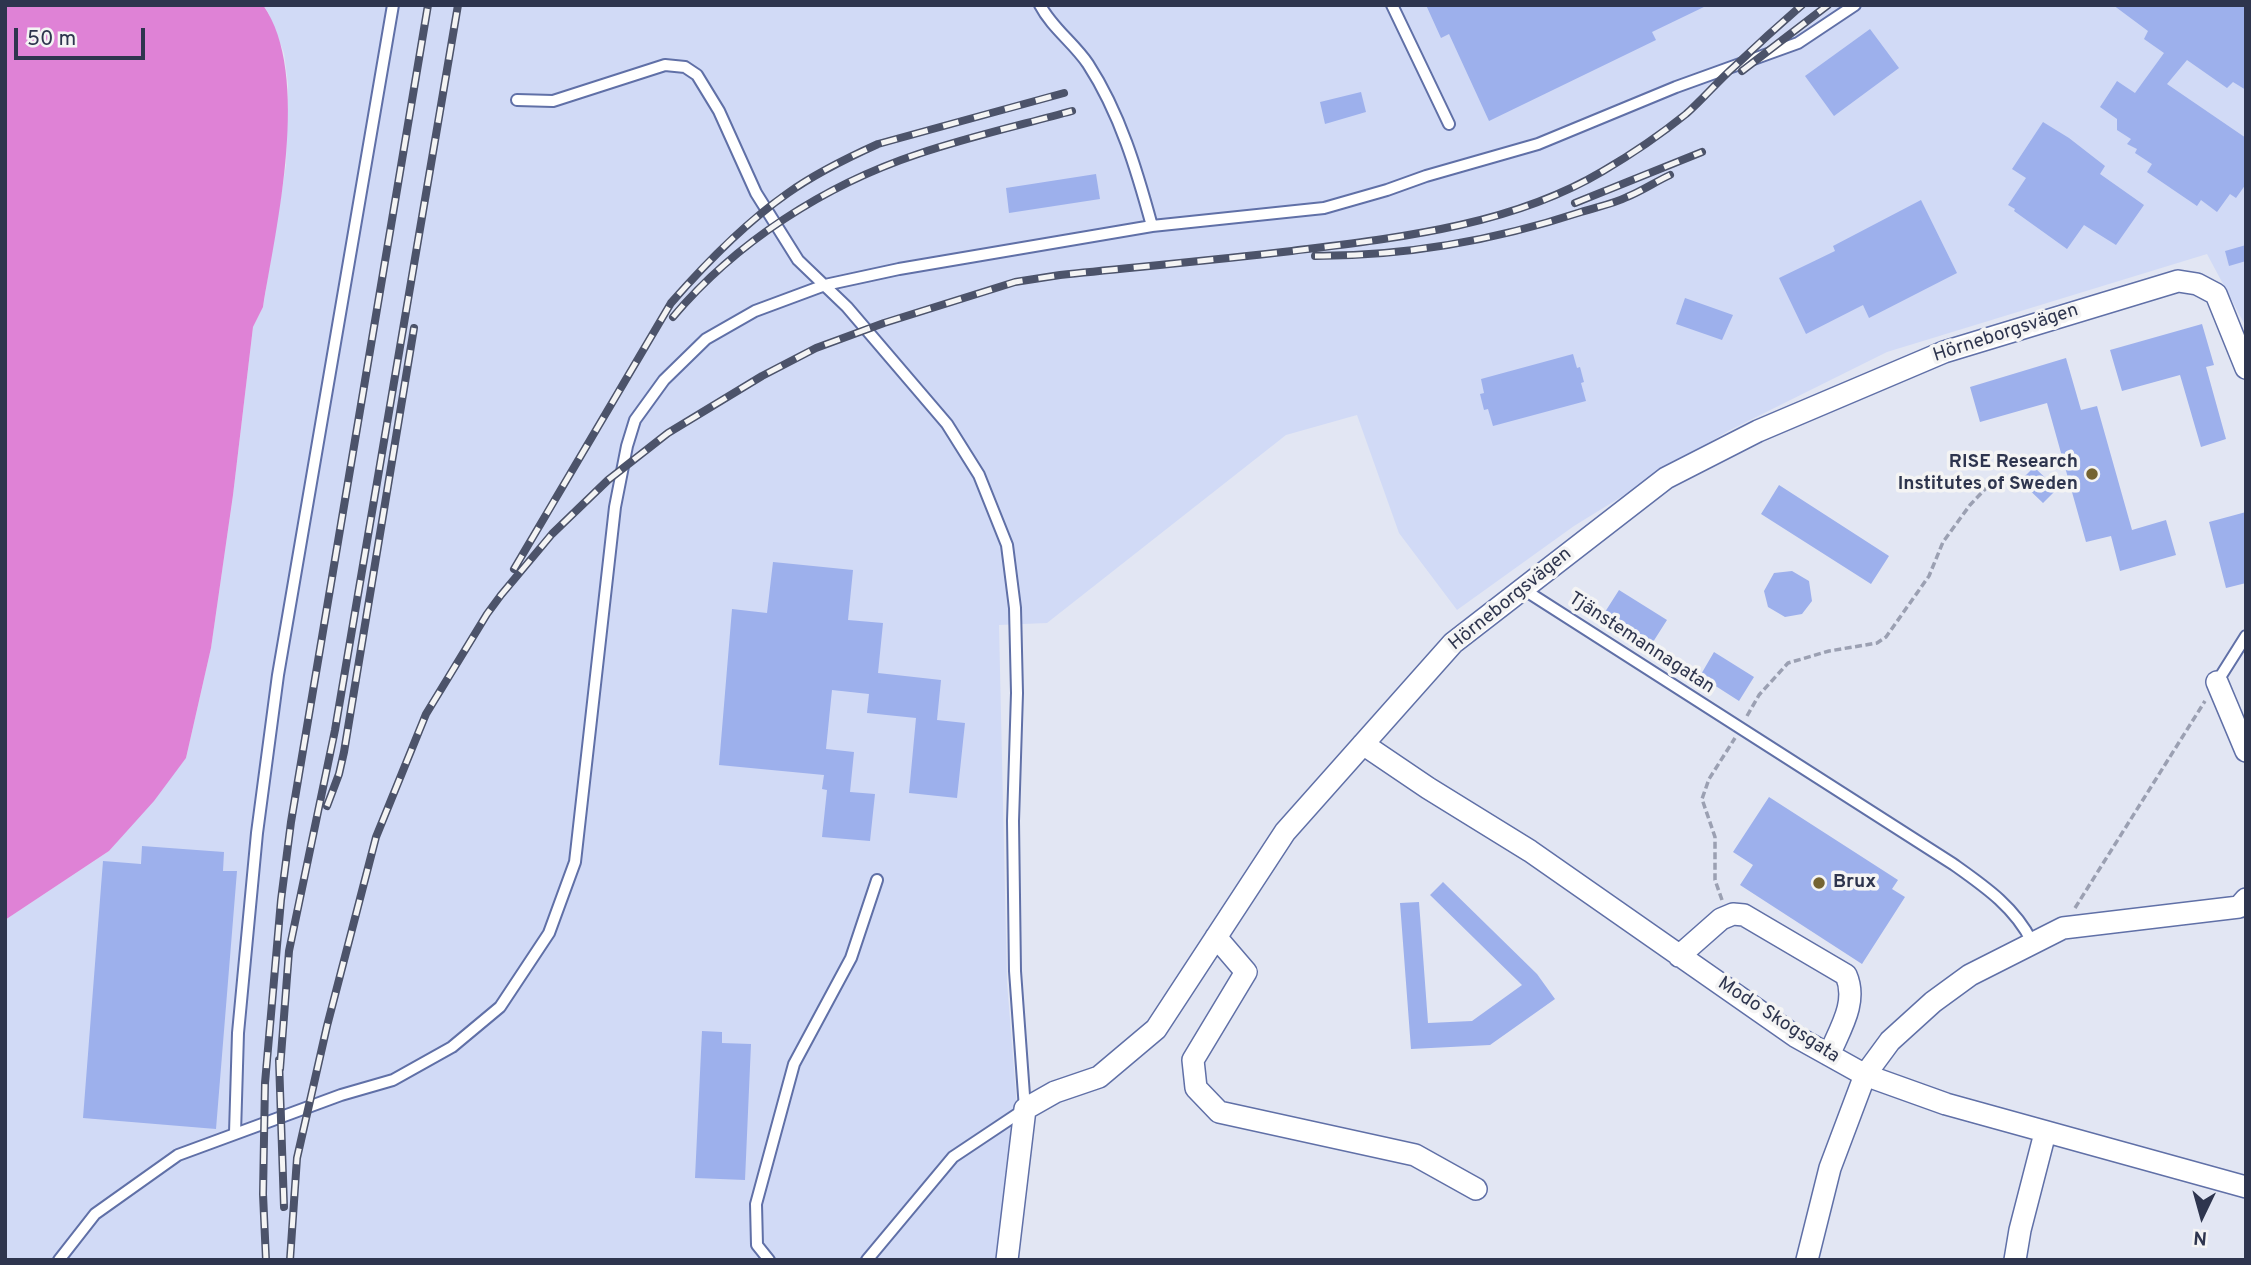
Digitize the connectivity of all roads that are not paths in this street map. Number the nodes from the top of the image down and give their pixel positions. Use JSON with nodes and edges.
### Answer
{"nodes":[{"id":1,"x":393,"y":5,"type":"edge"},
{"id":2,"x":1040,"y":5,"type":"edge"},
{"id":3,"x":1392,"y":5,"type":"edge"},
{"id":4,"x":1854,"y":5,"type":"edge"},
{"id":5,"x":517,"y":100,"type":"dead end"},
{"id":6,"x":1449,"y":124,"type":"dead end"},
{"id":7,"x":1152,"y":226,"type":"junction"},
{"id":8,"x":825,"y":285,"type":"junction"},
{"id":9,"x":2246,"y":368,"type":"edge"},
{"id":10,"x":1523,"y":589,"type":"junction"},
{"id":11,"x":2246,"y":636,"type":"edge"},
{"id":12,"x":2217,"y":681,"type":"joint"},
{"id":13,"x":1363,"y":744,"type":"junction"},
{"id":14,"x":2246,"y":751,"type":"edge"},
{"id":15,"x":877,"y":880,"type":"dead end"},
{"id":16,"x":2246,"y":900,"type":"edge"},
{"id":17,"x":1216,"y":937,"type":"junction"},
{"id":18,"x":2032,"y":942,"type":"junction"},
{"id":19,"x":1679,"y":956,"type":"junction"},
{"id":20,"x":1829,"y":1055,"type":"junction"},
{"id":21,"x":1865,"y":1075,"type":"junction"},
{"id":22,"x":1025,"y":1109,"type":"junction"},
{"id":23,"x":235,"y":1133,"type":"junction"},
{"id":24,"x":2045,"y":1133,"type":"junction"},
{"id":25,"x":2246,"y":1187,"type":"edge"},
{"id":26,"x":1476,"y":1189,"type":"dead end"},
{"id":27,"x":59,"y":1260,"type":"edge"},
{"id":28,"x":769,"y":1260,"type":"edge"},
{"id":29,"x":867,"y":1260,"type":"edge"},
{"id":30,"x":1007,"y":1260,"type":"edge"},
{"id":31,"x":1807,"y":1260,"type":"edge"},
{"id":32,"x":2015,"y":1260,"type":"edge"}],
"edges":[{"from":1,"to":23,"type":"lane"},
{"from":2,"to":7,"type":"lane"},
{"from":3,"to":6,"type":"lane"},
{"from":4,"to":7,"type":"lane"},
{"from":5,"to":8,"type":"lane"},
{"from":7,"to":8,"type":"lane"},
{"from":8,"to":22,"type":"lane"},
{"from":8,"to":23,"type":"lane"},
{"from":9,"to":10,"type":"street","name":"Hörneborgsvägen"},
{"from":10,"to":13,"type":"street","name":"Hörneborgsvägen"},
{"from":10,"to":18,"type":"lane","name":"Tjänstemannagatan"},
{"from":11,"to":12,"type":"lane"},
{"from":12,"to":14,"type":"street"},
{"from":13,"to":17,"type":"street","name":"Hörneborgsvägen"},
{"from":13,"to":19,"type":"street","name":"Modo Skogsgata"},
{"from":15,"to":28,"type":"lane"},
{"from":16,"to":18,"type":"street"},
{"from":17,"to":22,"type":"street","name":"Hörneborgsvägen"},
{"from":17,"to":26,"type":"street"},
{"from":18,"to":21,"type":"street"},
{"from":19,"to":20,"type":"street","name":"Modo Skogsgata"},
{"from":19,"to":20,"type":"street"},
{"from":20,"to":21,"type":"street","name":"Modo Skogsgata"},
{"from":21,"to":24,"type":"street","name":"Modo Skogsgata"},
{"from":21,"to":31,"type":"street"},
{"from":22,"to":29,"type":"lane"},
{"from":22,"to":30,"type":"street"},
{"from":23,"to":27,"type":"lane"},
{"from":24,"to":25,"type":"street","name":"Modo Skogsgata"},
{"from":24,"to":32,"type":"street"}]}
